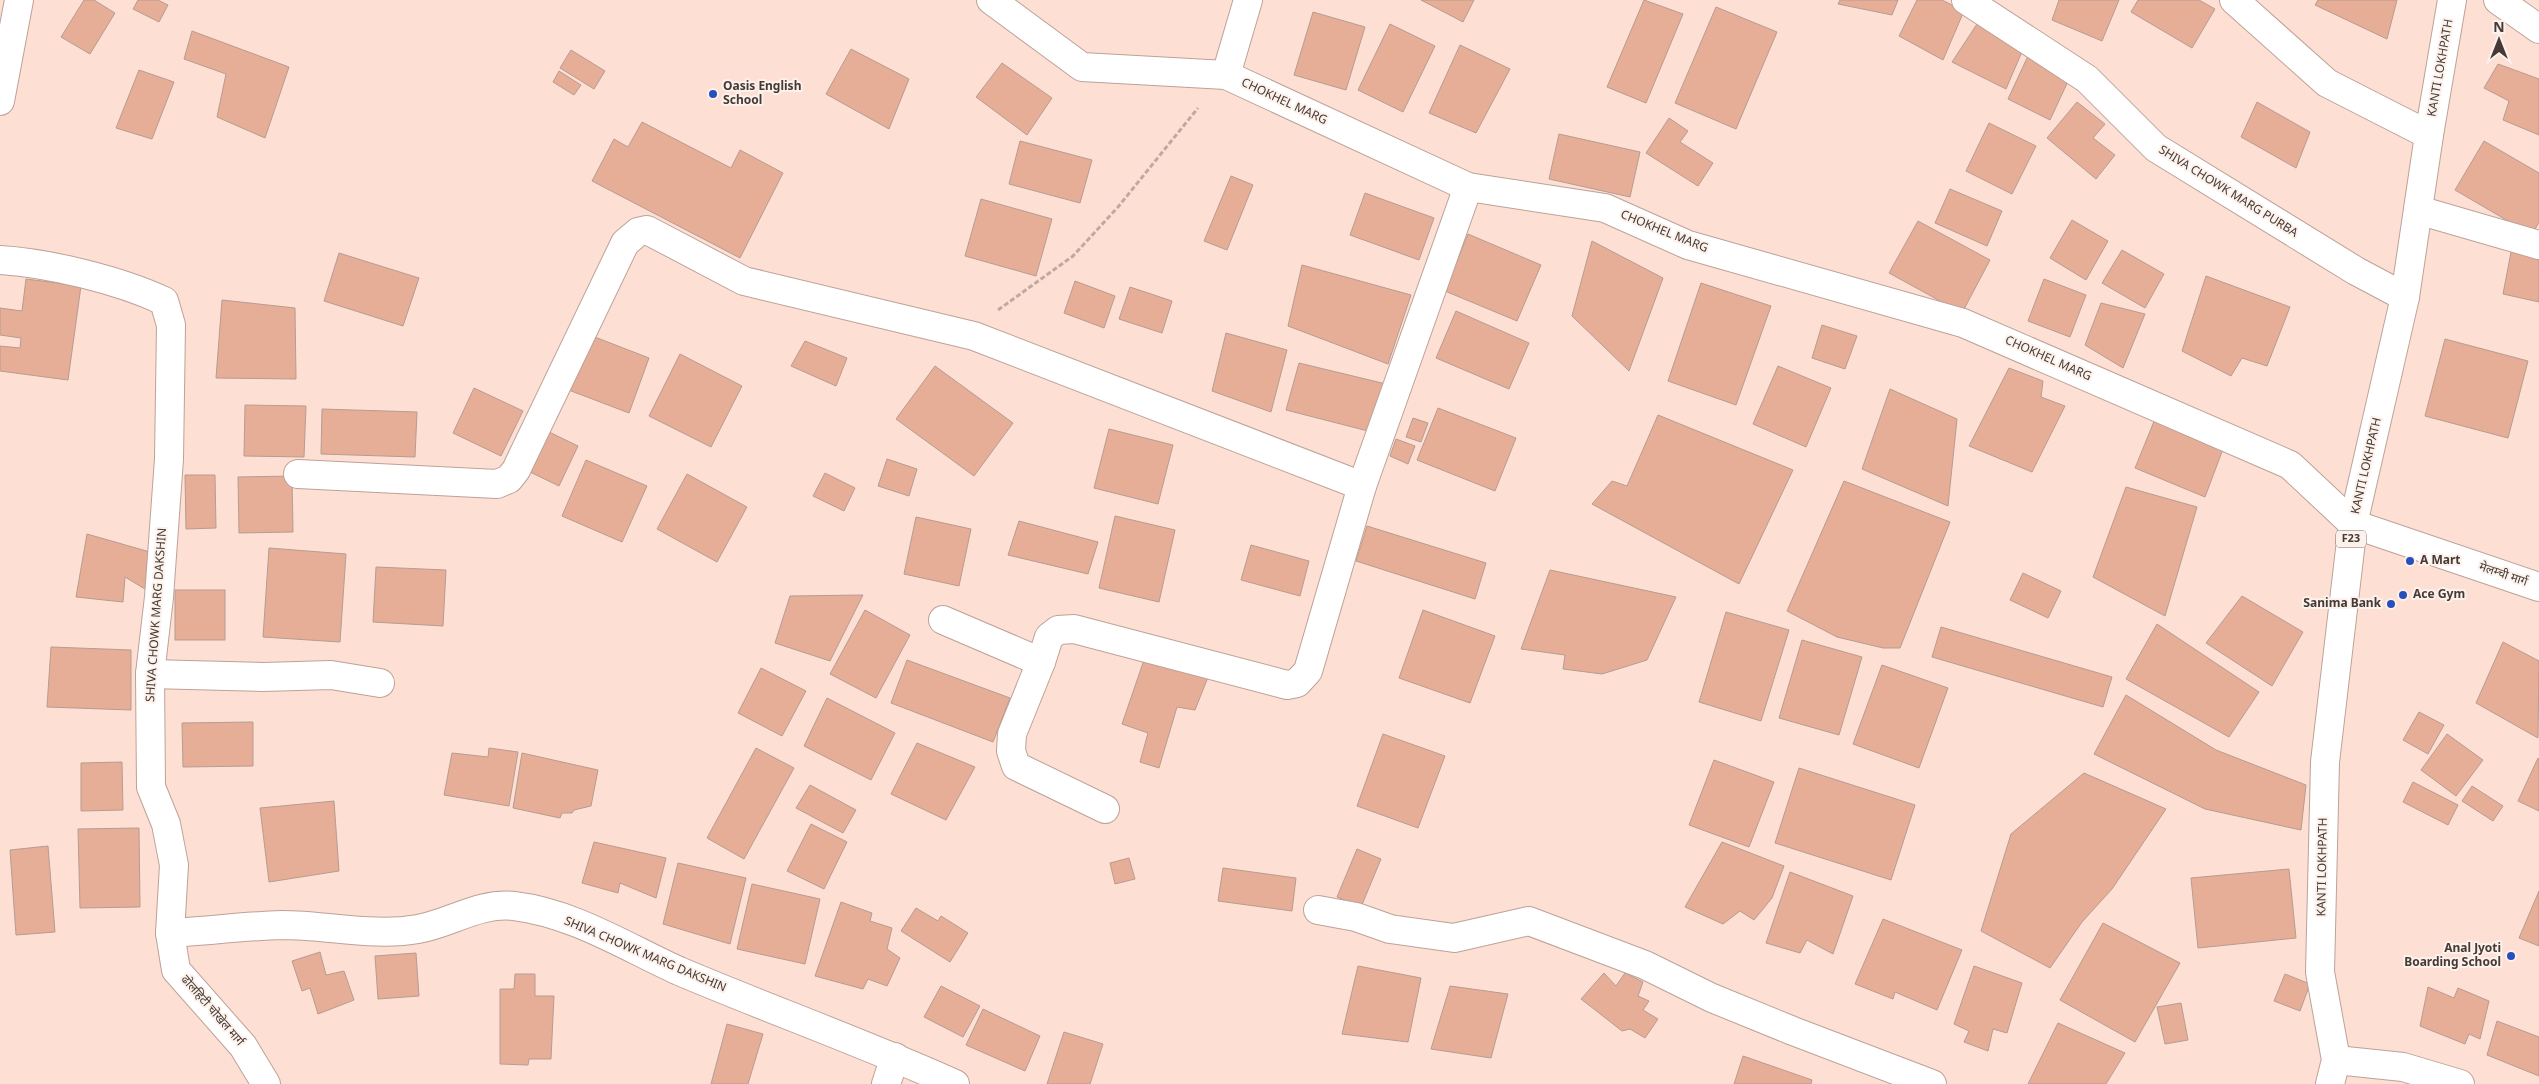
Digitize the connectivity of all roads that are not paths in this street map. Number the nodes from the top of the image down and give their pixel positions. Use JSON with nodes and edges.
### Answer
{"nodes":[{"id":1,"x":19,"y":0,"type":"edge"},
{"id":2,"x":991,"y":0,"type":"edge"},
{"id":3,"x":1248,"y":0,"type":"edge"},
{"id":4,"x":1966,"y":0,"type":"edge"},
{"id":5,"x":2234,"y":0,"type":"edge"},
{"id":6,"x":2452,"y":0,"type":"edge"},
{"id":7,"x":2498,"y":0,"type":"edge"},
{"id":8,"x":2539,"y":29,"type":"edge"},
{"id":9,"x":1226,"y":75,"type":"junction"},
{"id":10,"x":0,"y":101,"type":"edge"},
{"id":11,"x":2429,"y":135,"type":"junction"},
{"id":12,"x":1468,"y":187,"type":"junction"},
{"id":13,"x":2418,"y":210,"type":"junction"},
{"id":14,"x":2539,"y":245,"type":"edge"},
{"id":15,"x":0,"y":260,"type":"edge"},
{"id":16,"x":2405,"y":297,"type":"junction"},
{"id":17,"x":298,"y":474,"type":"dead end"},
{"id":18,"x":1362,"y":486,"type":"junction"},
{"id":19,"x":2353,"y":524,"type":"junction"},
{"id":20,"x":2539,"y":587,"type":"edge"},
{"id":21,"x":943,"y":620,"type":"dead end"},
{"id":22,"x":1042,"y":662,"type":"junction"},
{"id":23,"x":150,"y":674,"type":"junction"},
{"id":24,"x":380,"y":684,"type":"dead end"},
{"id":25,"x":1105,"y":809,"type":"dead end"},
{"id":26,"x":1318,"y":910,"type":"dead end"},
{"id":27,"x":170,"y":933,"type":"junction"},
{"id":28,"x":895,"y":1057,"type":"junction"},
{"id":29,"x":2333,"y":1072,"type":"edge"},
{"id":30,"x":266,"y":1084,"type":"edge"},
{"id":31,"x":886,"y":1084,"type":"edge"},
{"id":32,"x":955,"y":1084,"type":"edge"},
{"id":33,"x":1932,"y":1084,"type":"edge"},
{"id":34,"x":2460,"y":1084,"type":"edge"}],
"edges":[{"from":1,"to":10,"type":"street"},
{"from":2,"to":9,"type":"street","name":"CHOKHEL MARG"},
{"from":3,"to":9,"type":"street"},
{"from":4,"to":16,"type":"street","name":"SHIVA CHOWK MARG PURBA"},
{"from":5,"to":11,"type":"street"},
{"from":6,"to":11,"type":"street","name":"KANTI LOKHPATH","number":"F23"},
{"from":7,"to":8,"type":"street"},
{"from":9,"to":12,"type":"street","name":"CHOKHEL MARG"},
{"from":11,"to":13,"type":"street","name":"KANTI LOKHPATH","number":"F23"},
{"from":12,"to":18,"type":"street"},
{"from":12,"to":19,"type":"street","name":"CHOKHEL MARG"},
{"from":13,"to":14,"type":"street"},
{"from":13,"to":16,"type":"street","name":"KANTI LOKHPATH","number":"F23"},
{"from":15,"to":23,"type":"street","name":"SHIVA CHOWK MARG DAKSHIN"},
{"from":16,"to":19,"type":"street","name":"KANTI LOKHPATH","number":"F23"},
{"from":17,"to":18,"type":"street"},
{"from":18,"to":22,"type":"street"},
{"from":19,"to":20,"type":"street","name":"मेलम्ची मार्ग"},
{"from":19,"to":29,"type":"street","name":"KANTI LOKHPATH","number":"F23"},
{"from":21,"to":22,"type":"street"},
{"from":22,"to":25,"type":"street"},
{"from":23,"to":24,"type":"street"},
{"from":23,"to":27,"type":"street","name":"SHIVA CHOWK MARG DAKSHIN"},
{"from":26,"to":33,"type":"street"},
{"from":27,"to":28,"type":"street","name":"SHIVA CHOWK MARG DAKSHIN"},
{"from":27,"to":30,"type":"street","name":"ढोलहिटी चोखेल मार्ग"},
{"from":28,"to":31,"type":"street"},
{"from":28,"to":32,"type":"street","name":"SHIVA CHOWK MARG DAKSHIN"},
{"from":29,"to":34,"type":"street"}]}
